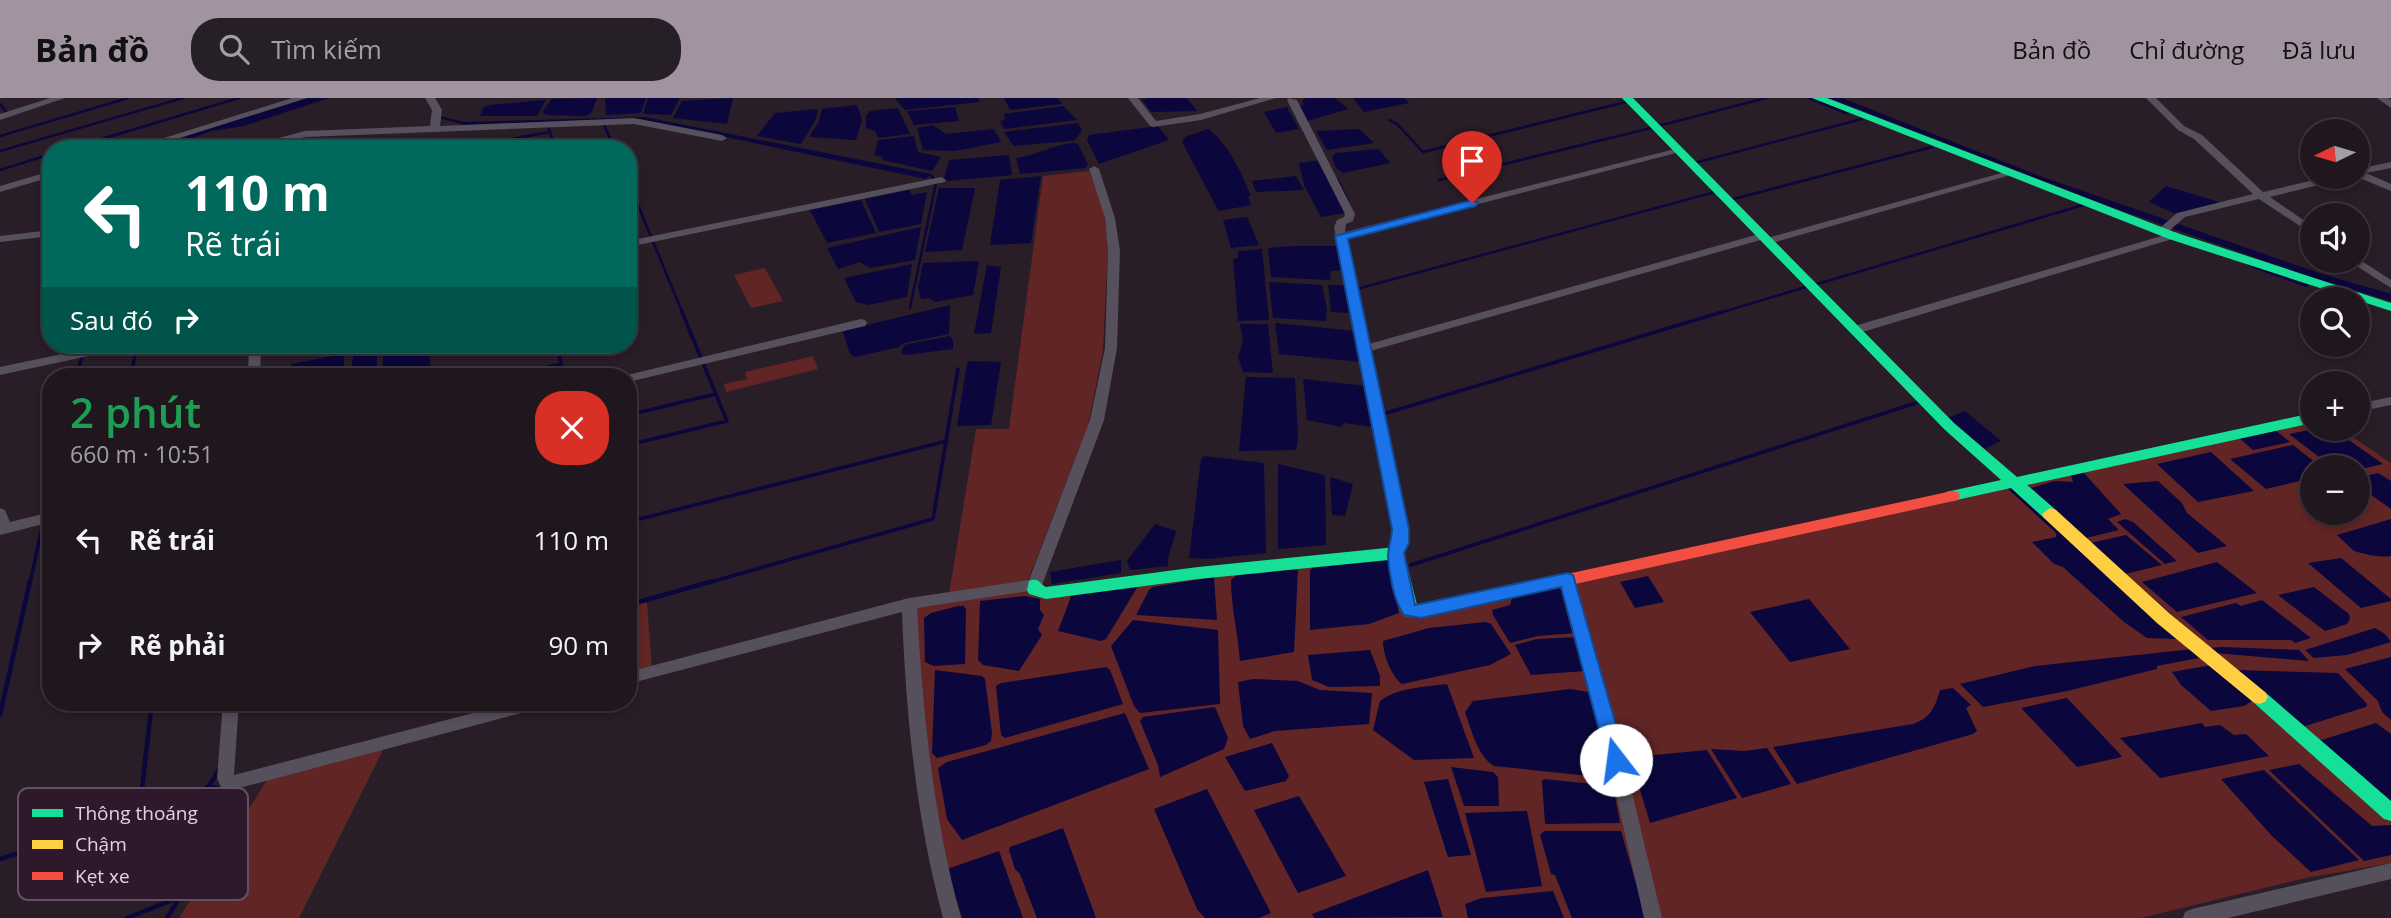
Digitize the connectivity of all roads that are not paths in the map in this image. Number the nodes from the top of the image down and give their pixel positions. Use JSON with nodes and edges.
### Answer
{"nodes":[{"id":1,"x":60,"y":98,"type":"edge"},
{"id":2,"x":302,"y":98,"type":"edge"},
{"id":3,"x":430,"y":98,"type":"edge"},
{"id":4,"x":1133,"y":98,"type":"edge"},
{"id":5,"x":1271,"y":98,"type":"edge"},
{"id":6,"x":1627,"y":98,"type":"edge"},
{"id":7,"x":1817,"y":98,"type":"edge"},
{"id":8,"x":2151,"y":98,"type":"edge"},
{"id":9,"x":2382,"y":98,"type":"edge"},
{"id":10,"x":1252,"y":100,"type":"edge"},
{"id":11,"x":1292,"y":100,"type":"dead end"},
{"id":12,"x":2391,"y":105,"type":"edge"},
{"id":13,"x":0,"y":117,"type":"edge"},
{"id":14,"x":435,"y":129,"type":"junction"},
{"id":15,"x":722,"y":138,"type":"dead end"},
{"id":16,"x":164,"y":140,"type":"edge"},
{"id":17,"x":280,"y":140,"type":"edge"},
{"id":18,"x":1679,"y":151,"type":"junction"},
{"id":19,"x":2391,"y":165,"type":"edge"},
{"id":20,"x":1094,"y":169,"type":"dead end"},
{"id":21,"x":2370,"y":170,"type":"edge"},
{"id":22,"x":2009,"y":174,"type":"junction"},
{"id":23,"x":42,"y":177,"type":"edge"},
{"id":24,"x":2370,"y":179,"type":"edge"},
{"id":25,"x":941,"y":180,"type":"dead end"},
{"id":26,"x":2300,"y":186,"type":"edge"},
{"id":27,"x":2391,"y":188,"type":"edge"},
{"id":28,"x":0,"y":189,"type":"edge"},
{"id":29,"x":2260,"y":195,"type":"junction"},
{"id":30,"x":2300,"y":223,"type":"edge"},
{"id":31,"x":2169,"y":228,"type":"junction"},
{"id":32,"x":42,"y":234,"type":"edge"},
{"id":33,"x":1341,"y":236,"type":"junction"},
{"id":34,"x":0,"y":239,"type":"edge"},
{"id":35,"x":1766,"y":239,"type":"junction"},
{"id":36,"x":637,"y":242,"type":"edge"},
{"id":37,"x":2370,"y":271,"type":"edge"},
{"id":38,"x":2391,"y":285,"type":"edge"},
{"id":39,"x":2391,"y":307,"type":"edge"},
{"id":40,"x":861,"y":323,"type":"dead end"},
{"id":41,"x":1855,"y":330,"type":"junction"},
{"id":42,"x":1365,"y":349,"type":"junction"},
{"id":43,"x":79,"y":354,"type":"edge"},
{"id":44,"x":0,"y":371,"type":"edge"},
{"id":45,"x":637,"y":376,"type":"edge"},
{"id":46,"x":2391,"y":401,"type":"edge"},
{"id":47,"x":2370,"y":405,"type":"edge"},
{"id":48,"x":2300,"y":421,"type":"edge"},
{"id":49,"x":2014,"y":481,"type":"junction"},
{"id":50,"x":0,"y":513,"type":"edge"},
{"id":51,"x":42,"y":519,"type":"edge"},
{"id":52,"x":3,"y":529,"type":"edge"},
{"id":53,"x":1396,"y":553,"type":"junction"},
{"id":54,"x":1567,"y":579,"type":"junction"},
{"id":55,"x":1035,"y":585,"type":"junction"},
{"id":56,"x":909,"y":604,"type":"junction"},
{"id":57,"x":637,"y":676,"type":"edge"},
{"id":58,"x":230,"y":711,"type":"edge"},
{"id":59,"x":506,"y":711,"type":"edge"},
{"id":60,"x":2391,"y":813,"type":"edge"},
{"id":61,"x":2391,"y":871,"type":"edge"},
{"id":62,"x":952,"y":918,"type":"edge"},
{"id":63,"x":1653,"y":918,"type":"edge"},
{"id":64,"x":2192,"y":918,"type":"edge"}],
"edges":[{"from":1,"to":13,"type":"street"},
{"from":2,"to":16,"type":"street"},
{"from":3,"to":14,"type":"street"},
{"from":4,"to":10,"type":"street"},
{"from":5,"to":10,"type":"street"},
{"from":6,"to":18,"type":"street"},
{"from":7,"to":22,"type":"street"},
{"from":8,"to":29,"type":"street"},
{"from":9,"to":12,"type":"street"},
{"from":11,"to":33,"type":"street"},
{"from":14,"to":15,"type":"street"},
{"from":14,"to":17,"type":"street"},
{"from":18,"to":33,"type":"street"},
{"from":18,"to":35,"type":"street"},
{"from":19,"to":21,"type":"street"},
{"from":20,"to":55,"type":"street"},
{"from":22,"to":31,"type":"street"},
{"from":22,"to":35,"type":"street"},
{"from":23,"to":28,"type":"street"},
{"from":24,"to":27,"type":"street"},
{"from":25,"to":36,"type":"street"},
{"from":26,"to":29,"type":"street"},
{"from":29,"to":30,"type":"street"},
{"from":29,"to":31,"type":"street"},
{"from":31,"to":39,"type":"street"},
{"from":31,"to":41,"type":"street"},
{"from":32,"to":34,"type":"street"},
{"from":33,"to":42,"type":"street"},
{"from":35,"to":41,"type":"street"},
{"from":35,"to":42,"type":"street"},
{"from":37,"to":38,"type":"street"},
{"from":40,"to":45,"type":"street"},
{"from":41,"to":49,"type":"street"},
{"from":42,"to":53,"type":"street"},
{"from":43,"to":44,"type":"street"},
{"from":46,"to":47,"type":"street"},
{"from":48,"to":49,"type":"street"},
{"from":49,"to":54,"type":"street"},
{"from":49,"to":60,"type":"street"},
{"from":50,"to":52,"type":"street"},
{"from":51,"to":52,"type":"street"},
{"from":53,"to":54,"type":"street"},
{"from":53,"to":55,"type":"street"},
{"from":54,"to":63,"type":"street"},
{"from":55,"to":56,"type":"street"},
{"from":56,"to":57,"type":"street"},
{"from":56,"to":62,"type":"street"},
{"from":58,"to":59,"type":"street"},
{"from":61,"to":64,"type":"street"}]}
